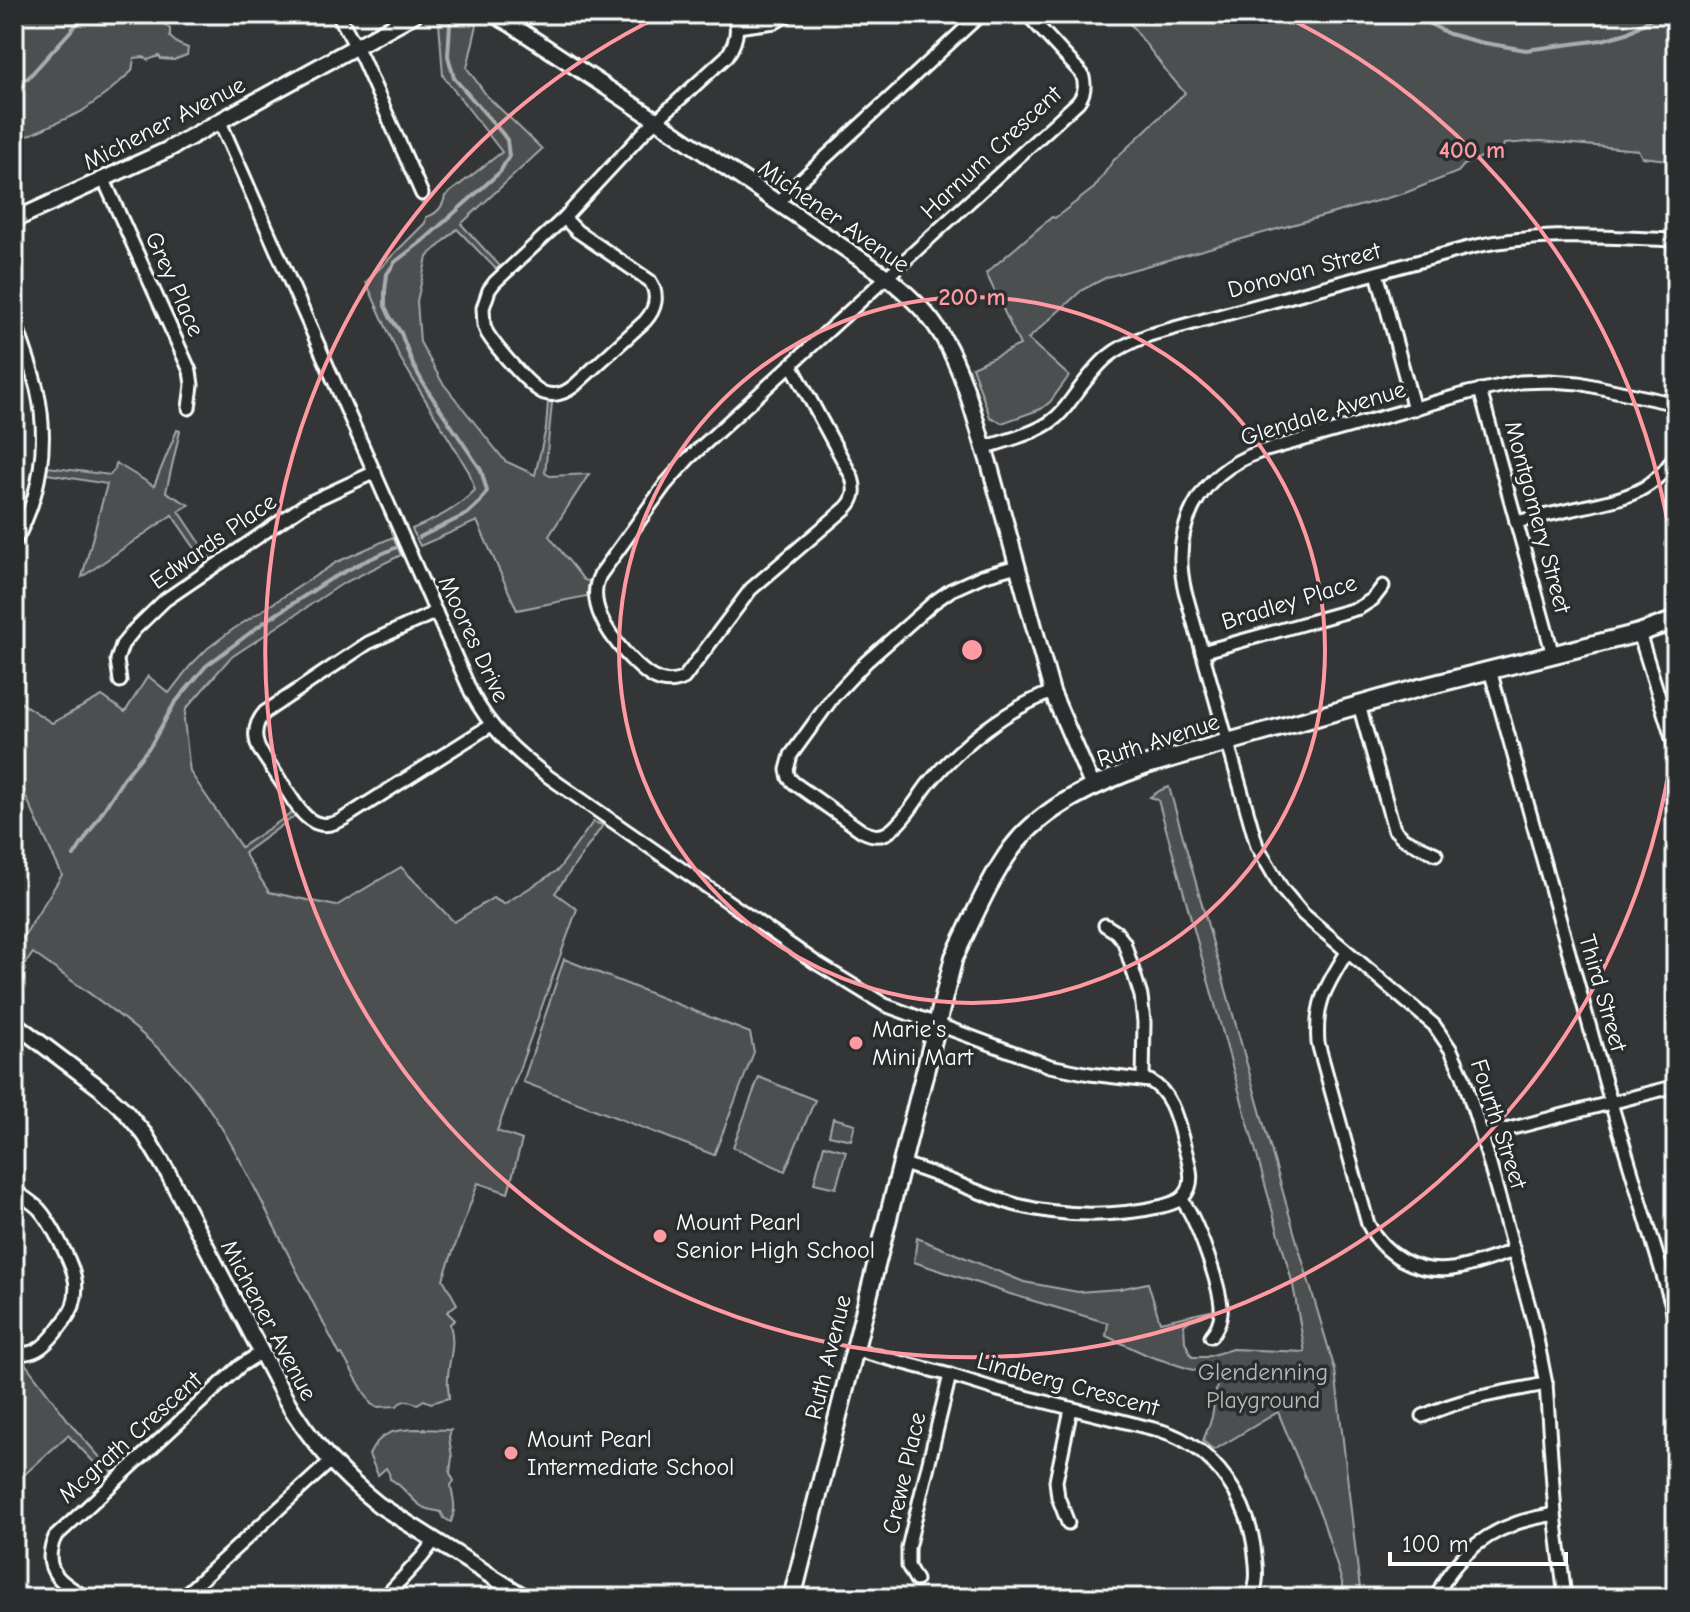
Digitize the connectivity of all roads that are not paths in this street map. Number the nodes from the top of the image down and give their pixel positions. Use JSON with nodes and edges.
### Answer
{"nodes":[{"id":1,"x":338,"y":14,"type":"edge"},
{"id":2,"x":415,"y":14,"type":"edge"},
{"id":3,"x":493,"y":14,"type":"edge"},
{"id":4,"x":733,"y":14,"type":"edge"},
{"id":5,"x":789,"y":14,"type":"edge"},
{"id":6,"x":981,"y":14,"type":"edge"},
{"id":7,"x":1027,"y":14,"type":"edge"},
{"id":8,"x":737,"y":27,"type":"junction"},
{"id":9,"x":356,"y":46,"type":"junction"},
{"id":10,"x":656,"y":120,"type":"junction"},
{"id":11,"x":220,"y":122,"type":"junction"},
{"id":12,"x":104,"y":180,"type":"junction"},
{"id":13,"x":422,"y":194,"type":"dead end"},
{"id":14,"x":778,"y":204,"type":"junction"},
{"id":15,"x":564,"y":218,"type":"junction"},
{"id":16,"x":14,"y":220,"type":"edge"},
{"id":17,"x":1676,"y":240,"type":"edge"},
{"id":18,"x":1377,"y":273,"type":"junction"},
{"id":19,"x":887,"y":277,"type":"junction"},
{"id":20,"x":14,"y":318,"type":"edge"},
{"id":21,"x":791,"y":364,"type":"junction"},
{"id":22,"x":1480,"y":390,"type":"junction"},
{"id":23,"x":1676,"y":404,"type":"edge"},
{"id":24,"x":189,"y":408,"type":"dead end"},
{"id":25,"x":1414,"y":409,"type":"junction"},
{"id":26,"x":983,"y":448,"type":"junction"},
{"id":27,"x":1676,"y":453,"type":"edge"},
{"id":28,"x":375,"y":472,"type":"junction"},
{"id":29,"x":1516,"y":522,"type":"junction"},
{"id":30,"x":14,"y":543,"type":"edge"},
{"id":31,"x":1017,"y":566,"type":"junction"},
{"id":32,"x":1383,"y":586,"type":"dead end"},
{"id":33,"x":436,"y":612,"type":"junction"},
{"id":34,"x":1676,"y":620,"type":"edge"},
{"id":35,"x":1639,"y":633,"type":"junction"},
{"id":36,"x":1202,"y":652,"type":"junction"},
{"id":37,"x":1553,"y":655,"type":"junction"},
{"id":38,"x":1490,"y":670,"type":"junction"},
{"id":39,"x":120,"y":681,"type":"dead end"},
{"id":40,"x":1052,"y":692,"type":"junction"},
{"id":41,"x":1359,"y":705,"type":"junction"},
{"id":42,"x":491,"y":725,"type":"junction"},
{"id":43,"x":1228,"y":742,"type":"junction"},
{"id":44,"x":1676,"y":751,"type":"edge"},
{"id":45,"x":1093,"y":787,"type":"junction"},
{"id":46,"x":1436,"y":854,"type":"dead end"},
{"id":47,"x":1105,"y":925,"type":"dead end"},
{"id":48,"x":1347,"y":952,"type":"junction"},
{"id":49,"x":14,"y":1023,"type":"edge"},
{"id":50,"x":937,"y":1025,"type":"junction"},
{"id":51,"x":1143,"y":1080,"type":"junction"},
{"id":52,"x":1676,"y":1086,"type":"edge"},
{"id":53,"x":1611,"y":1103,"type":"junction"},
{"id":54,"x":1482,"y":1136,"type":"junction"},
{"id":55,"x":903,"y":1164,"type":"junction"},
{"id":56,"x":14,"y":1190,"type":"edge"},
{"id":57,"x":1181,"y":1199,"type":"junction"},
{"id":58,"x":1514,"y":1251,"type":"junction"},
{"id":59,"x":1676,"y":1327,"type":"edge"},
{"id":60,"x":1211,"y":1336,"type":"dead end"},
{"id":61,"x":855,"y":1350,"type":"junction"},
{"id":62,"x":14,"y":1353,"type":"edge"},
{"id":63,"x":260,"y":1353,"type":"junction"},
{"id":64,"x":950,"y":1375,"type":"junction"},
{"id":65,"x":1546,"y":1384,"type":"junction"},
{"id":66,"x":1071,"y":1409,"type":"junction"},
{"id":67,"x":1423,"y":1416,"type":"dead end"},
{"id":68,"x":331,"y":1461,"type":"junction"},
{"id":69,"x":1555,"y":1514,"type":"junction"},
{"id":70,"x":1068,"y":1523,"type":"dead end"},
{"id":71,"x":434,"y":1541,"type":"junction"},
{"id":72,"x":916,"y":1580,"type":"dead end"},
{"id":73,"x":87,"y":1598,"type":"edge"},
{"id":74,"x":181,"y":1598,"type":"edge"},
{"id":75,"x":384,"y":1598,"type":"edge"},
{"id":76,"x":526,"y":1598,"type":"edge"},
{"id":77,"x":792,"y":1598,"type":"edge"},
{"id":78,"x":1251,"y":1598,"type":"edge"},
{"id":79,"x":1436,"y":1598,"type":"edge"},
{"id":80,"x":1565,"y":1598,"type":"edge"}],
"edges":[{"from":1,"to":9,"type":"street"},
{"from":2,"to":9,"type":"street","name":"Michener Avenue"},
{"from":3,"to":10,"type":"street","name":"Michener Avenue"},
{"from":4,"to":8,"type":"street"},
{"from":5,"to":8,"type":"street"},
{"from":6,"to":14,"type":"street"},
{"from":7,"to":19,"type":"street","name":"Harnum Crescent"},
{"from":8,"to":10,"type":"street"},
{"from":9,"to":11,"type":"street","name":"Michener Avenue"},
{"from":9,"to":13,"type":"street"},
{"from":10,"to":14,"type":"street","name":"Michener Avenue"},
{"from":10,"to":15,"type":"street"},
{"from":11,"to":12,"type":"street","name":"Michener Avenue"},
{"from":11,"to":28,"type":"street","name":"Moores Drive"},
{"from":12,"to":16,"type":"street","name":"Michener Avenue"},
{"from":12,"to":24,"type":"street","name":"Grey Place"},
{"from":14,"to":19,"type":"street","name":"Michener Avenue"},
{"from":15,"to":15,"type":"street"},
{"from":17,"to":18,"type":"street","name":"Donovan Street"},
{"from":18,"to":25,"type":"street"},
{"from":18,"to":26,"type":"street","name":"Donovan Street"},
{"from":19,"to":21,"type":"street","name":"Harnum Crescent"},
{"from":19,"to":26,"type":"street","name":"Michener Avenue"},
{"from":20,"to":30,"type":"street"},
{"from":21,"to":21,"type":"street","name":"Harnum Crescent"},
{"from":22,"to":23,"type":"street","name":"Glendale Avenue"},
{"from":22,"to":25,"type":"street","name":"Glendale Avenue"},
{"from":22,"to":29,"type":"street","name":"Montgomery Street"},
{"from":25,"to":36,"type":"street","name":"Glendale Avenue"},
{"from":26,"to":31,"type":"street","name":"Michener Avenue"},
{"from":27,"to":29,"type":"street"},
{"from":28,"to":33,"type":"street","name":"Moores Drive"},
{"from":28,"to":39,"type":"street","name":"Edwards Place"},
{"from":29,"to":37,"type":"street","name":"Montgomery Street"},
{"from":31,"to":40,"type":"street","name":"Michener Avenue"},
{"from":31,"to":40,"type":"street"},
{"from":32,"to":36,"type":"street","name":"Bradley Place"},
{"from":33,"to":42,"type":"street","name":"Moores Drive"},
{"from":33,"to":42,"type":"street"},
{"from":34,"to":35,"type":"main road","name":"Ruth Avenue"},
{"from":35,"to":37,"type":"main road","name":"Ruth Avenue"},
{"from":35,"to":44,"type":"street"},
{"from":36,"to":43,"type":"street","name":"Glendale Avenue"},
{"from":37,"to":38,"type":"main road","name":"Ruth Avenue"},
{"from":38,"to":41,"type":"main road","name":"Ruth Avenue"},
{"from":38,"to":53,"type":"street","name":"Third Street"},
{"from":40,"to":45,"type":"street","name":"Michener Avenue"},
{"from":41,"to":43,"type":"main road","name":"Ruth Avenue"},
{"from":41,"to":46,"type":"street"},
{"from":42,"to":50,"type":"street","name":"Moores Drive"},
{"from":43,"to":45,"type":"main road","name":"Ruth Avenue"},
{"from":43,"to":48,"type":"street","name":"Fourth Street"},
{"from":45,"to":50,"type":"main road","name":"Ruth Avenue"},
{"from":47,"to":51,"type":"street"},
{"from":48,"to":54,"type":"street","name":"Fourth Street"},
{"from":48,"to":58,"type":"street"},
{"from":49,"to":63,"type":"street","name":"Michener Avenue"},
{"from":50,"to":51,"type":"street","name":"Moores Drive"},
{"from":50,"to":55,"type":"main road","name":"Ruth Avenue"},
{"from":51,"to":57,"type":"street"},
{"from":52,"to":53,"type":"street"},
{"from":53,"to":54,"type":"street"},
{"from":53,"to":59,"type":"street","name":"Third Street"},
{"from":54,"to":58,"type":"street","name":"Fourth Street"},
{"from":55,"to":57,"type":"street"},
{"from":55,"to":61,"type":"main road","name":"Ruth Avenue"},
{"from":56,"to":62,"type":"street"},
{"from":57,"to":60,"type":"street"},
{"from":58,"to":65,"type":"street","name":"Fourth Street"},
{"from":61,"to":64,"type":"street","name":"Lindberg Crescent"},
{"from":61,"to":77,"type":"main road","name":"Ruth Avenue"},
{"from":63,"to":68,"type":"street","name":"Michener Avenue"},
{"from":63,"to":73,"type":"street","name":"Mcgrath Crescent"},
{"from":64,"to":66,"type":"street","name":"Lindberg Crescent"},
{"from":64,"to":72,"type":"street","name":"Crewe Place"},
{"from":65,"to":67,"type":"street"},
{"from":65,"to":69,"type":"street","name":"Fourth Street"},
{"from":66,"to":70,"type":"street"},
{"from":66,"to":78,"type":"street","name":"Lindberg Crescent"},
{"from":68,"to":71,"type":"street","name":"Michener Avenue"},
{"from":68,"to":74,"type":"street"},
{"from":69,"to":79,"type":"street"},
{"from":69,"to":80,"type":"street","name":"Fourth Street"},
{"from":71,"to":75,"type":"street"},
{"from":71,"to":76,"type":"street","name":"Michener Avenue"}]}
